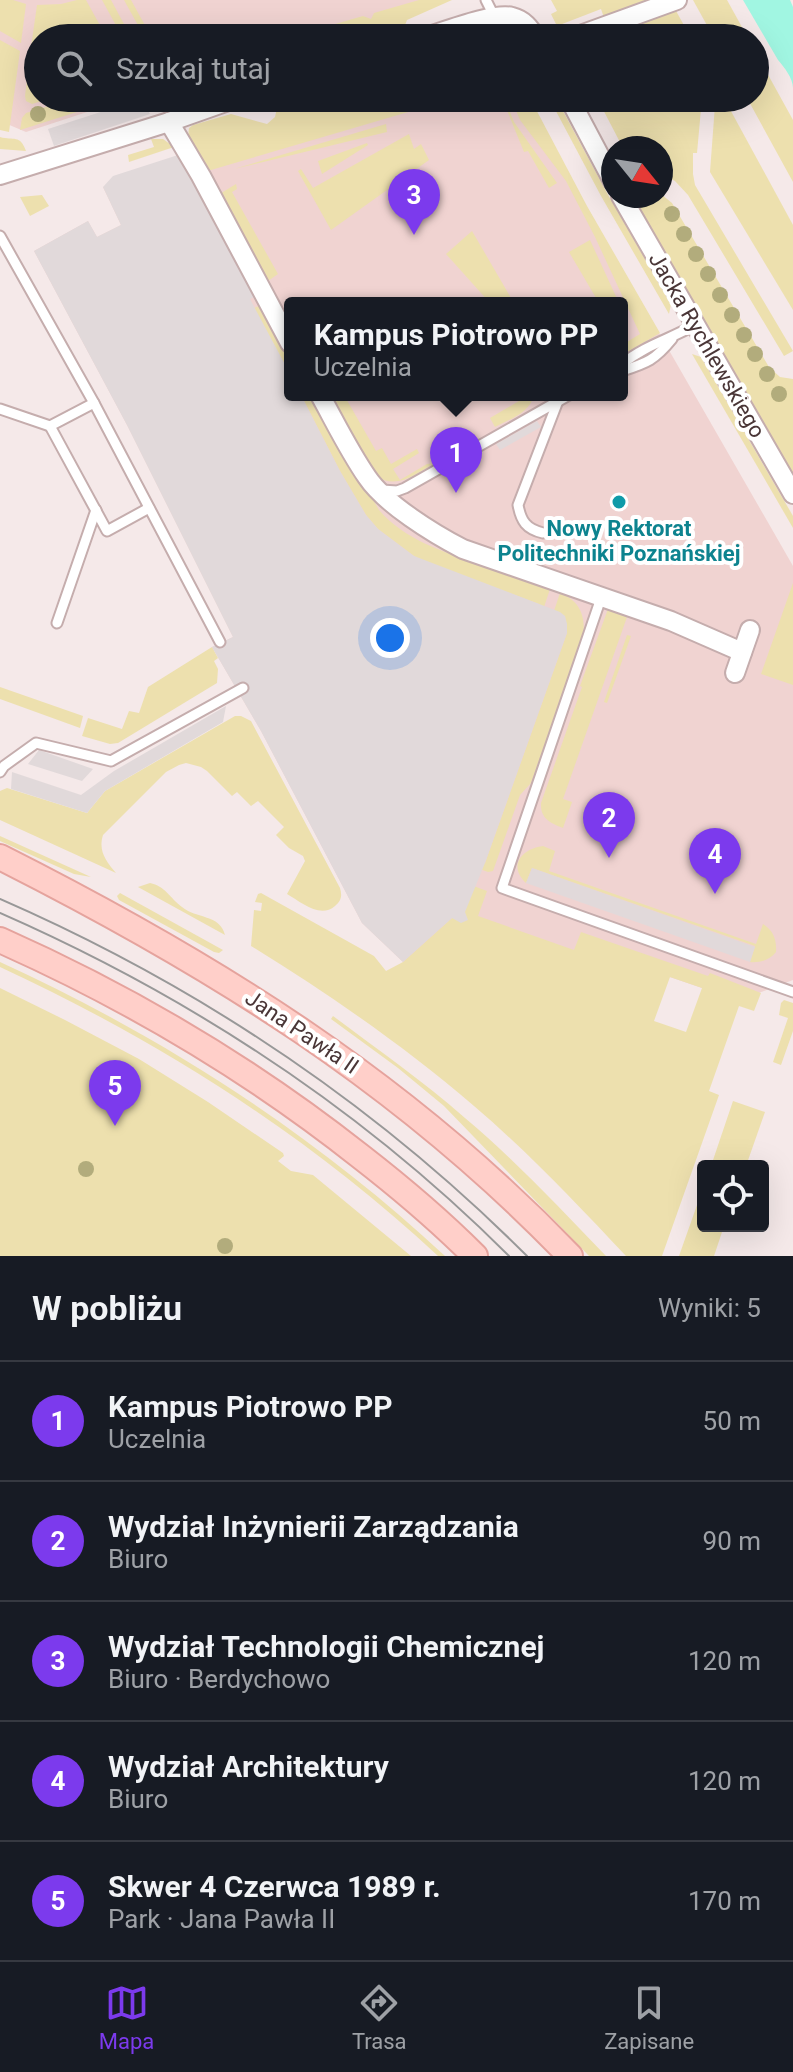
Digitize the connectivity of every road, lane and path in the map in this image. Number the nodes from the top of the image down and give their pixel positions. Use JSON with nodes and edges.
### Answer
{"nodes":[{"id":1,"x":677,"y":0,"type":"edge"},
{"id":2,"x":490,"y":8,"type":"edge"},
{"id":3,"x":454,"y":24,"type":"edge"},
{"id":4,"x":525,"y":24,"type":"edge"},
{"id":5,"x":611,"y":24,"type":"edge"},
{"id":6,"x":197,"y":112,"type":"edge"},
{"id":7,"x":576,"y":112,"type":"edge"},
{"id":8,"x":169,"y":122,"type":"junction"},
{"id":9,"x":601,"y":158,"type":"edge"},
{"id":10,"x":0,"y":175,"type":"edge"},
{"id":11,"x":628,"y":208,"type":"edge"},
{"id":12,"x":0,"y":236,"type":"edge"},
{"id":13,"x":695,"y":325,"type":"junction"},
{"id":14,"x":284,"y":332,"type":"edge"},
{"id":15,"x":673,"y":338,"type":"junction"},
{"id":16,"x":628,"y":359,"type":"edge"},
{"id":17,"x":628,"y":369,"type":"edge"},
{"id":18,"x":324,"y":401,"type":"edge"},
{"id":19,"x":558,"y":401,"type":"joint"},
{"id":20,"x":94,"y":403,"type":"junction"},
{"id":21,"x":0,"y":409,"type":"edge"},
{"id":22,"x":50,"y":426,"type":"junction"},
{"id":23,"x":372,"y":484,"type":"junction"},
{"id":24,"x":793,"y":494,"type":"edge"},
{"id":25,"x":149,"y":508,"type":"junction"},
{"id":26,"x":96,"y":510,"type":"junction"},
{"id":27,"x":543,"y":533,"type":"dead end"},
{"id":28,"x":601,"y":598,"type":"junction"},
{"id":29,"x":57,"y":623,"type":"dead end"},
{"id":30,"x":750,"y":630,"type":"dead end"},
{"id":31,"x":220,"y":642,"type":"dead end"},
{"id":32,"x":742,"y":652,"type":"junction"},
{"id":33,"x":735,"y":673,"type":"dead end"},
{"id":34,"x":243,"y":688,"type":"dead end"},
{"id":35,"x":0,"y":772,"type":"edge"},
{"id":36,"x":0,"y":857,"type":"edge"},
{"id":37,"x":0,"y":940,"type":"edge"},
{"id":38,"x":793,"y":992,"type":"edge"},
{"id":39,"x":475,"y":1256,"type":"edge"},
{"id":40,"x":570,"y":1256,"type":"edge"}],
"edges":[{"from":1,"to":5,"type":"street"},
{"from":2,"to":3,"type":"street"},
{"from":2,"to":4,"type":"street"},
{"from":6,"to":8,"type":"street"},
{"from":7,"to":9,"type":"street"},
{"from":8,"to":10,"type":"street"},
{"from":8,"to":14,"type":"street"},
{"from":11,"to":13,"type":"street","name":"Jacka Rychlewskiego"},
{"from":12,"to":20,"type":"lane"},
{"from":13,"to":15,"type":"lane"},
{"from":13,"to":24,"type":"street","name":"Jacka Rychlewskiego"},
{"from":15,"to":16,"type":"lane"},
{"from":15,"to":17,"type":"lane"},
{"from":18,"to":23,"type":"street"},
{"from":19,"to":23,"type":"lane"},
{"from":19,"to":27,"type":"lane"},
{"from":20,"to":22,"type":"lane"},
{"from":20,"to":25,"type":"lane"},
{"from":21,"to":22,"type":"lane"},
{"from":22,"to":26,"type":"lane"},
{"from":23,"to":28,"type":"street"},
{"from":25,"to":26,"type":"lane"},
{"from":25,"to":31,"type":"lane"},
{"from":26,"to":29,"type":"lane"},
{"from":28,"to":32,"type":"street"},
{"from":28,"to":38,"type":"lane"},
{"from":30,"to":32,"type":"street"},
{"from":32,"to":33,"type":"street"},
{"from":34,"to":35,"type":"lane"},
{"from":36,"to":40,"type":"main road","name":"Jana Pawła II"},
{"from":37,"to":39,"type":"main road"}]}
